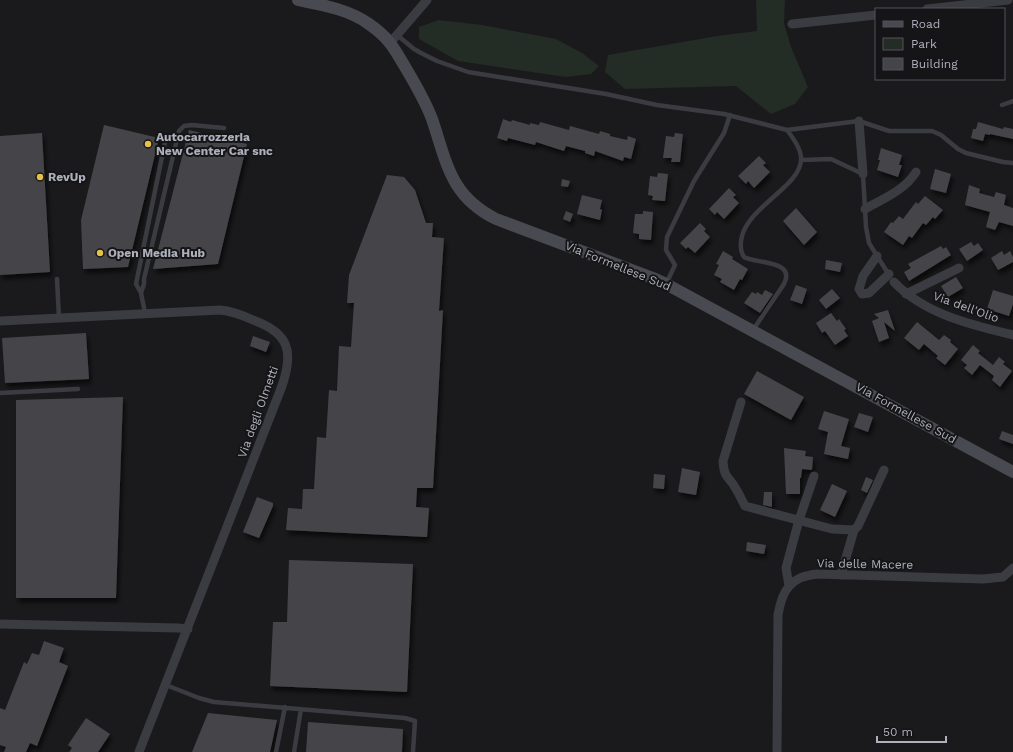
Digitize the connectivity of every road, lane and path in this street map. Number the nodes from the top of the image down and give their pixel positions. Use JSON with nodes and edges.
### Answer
{"nodes":[{"id":1,"x":298,"y":0,"type":"edge"},
{"id":2,"x":427,"y":0,"type":"edge"},
{"id":3,"x":1008,"y":0,"type":"edge"},
{"id":4,"x":997,"y":1,"type":"edge"},
{"id":5,"x":936,"y":8,"type":"edge"},
{"id":6,"x":875,"y":15,"type":"edge"},
{"id":7,"x":792,"y":24,"type":"dead end"},
{"id":8,"x":394,"y":39,"type":"junction"},
{"id":9,"x":1013,"y":101,"type":"edge"},
{"id":10,"x":1002,"y":104,"type":"dead end"},
{"id":11,"x":730,"y":115,"type":"junction"},
{"id":12,"x":859,"y":121,"type":"junction"},
{"id":13,"x":224,"y":128,"type":"dead end"},
{"id":14,"x":787,"y":130,"type":"junction"},
{"id":15,"x":165,"y":142,"type":"dead end"},
{"id":16,"x":801,"y":160,"type":"junction"},
{"id":17,"x":1013,"y":163,"type":"edge"},
{"id":18,"x":916,"y":172,"type":"dead end"},
{"id":19,"x":863,"y":174,"type":"junction"},
{"id":20,"x":865,"y":209,"type":"junction"},
{"id":21,"x":877,"y":256,"type":"junction"},
{"id":22,"x":959,"y":268,"type":"dead end"},
{"id":23,"x":891,"y":278,"type":"junction"},
{"id":24,"x":57,"y":279,"type":"dead end"},
{"id":25,"x":666,"y":284,"type":"junction"},
{"id":26,"x":140,"y":293,"type":"junction"},
{"id":27,"x":906,"y":294,"type":"junction"},
{"id":28,"x":145,"y":313,"type":"junction"},
{"id":29,"x":59,"y":318,"type":"junction"},
{"id":30,"x":0,"y":321,"type":"edge"},
{"id":31,"x":753,"y":330,"type":"junction"},
{"id":32,"x":1013,"y":335,"type":"edge"},
{"id":33,"x":78,"y":389,"type":"dead end"},
{"id":34,"x":0,"y":393,"type":"edge"},
{"id":35,"x":741,"y":402,"type":"dead end"},
{"id":36,"x":884,"y":470,"type":"dead end"},
{"id":37,"x":1013,"y":472,"type":"edge"},
{"id":38,"x":814,"y":476,"type":"dead end"},
{"id":39,"x":799,"y":520,"type":"junction"},
{"id":40,"x":854,"y":530,"type":"junction"},
{"id":41,"x":1013,"y":568,"type":"edge"},
{"id":42,"x":841,"y":575,"type":"junction"},
{"id":43,"x":789,"y":586,"type":"junction"},
{"id":44,"x":0,"y":624,"type":"edge"},
{"id":45,"x":188,"y":629,"type":"junction"},
{"id":46,"x":166,"y":685,"type":"junction"},
{"id":47,"x":285,"y":707,"type":"junction"},
{"id":48,"x":301,"y":708,"type":"junction"},
{"id":49,"x":139,"y":752,"type":"edge"},
{"id":50,"x":276,"y":752,"type":"edge"},
{"id":51,"x":294,"y":752,"type":"edge"},
{"id":52,"x":413,"y":752,"type":"edge"},
{"id":53,"x":777,"y":752,"type":"edge"}],
"edges":[{"from":1,"to":8,"type":"street","name":"Via Formellese Sud"},
{"from":2,"to":8,"type":"street"},
{"from":3,"to":4,"type":"street"},
{"from":4,"to":5,"type":"street"},
{"from":6,"to":7,"type":"street"},
{"from":8,"to":11,"type":"lane"},
{"from":8,"to":25,"type":"street","name":"Via Formellese Sud"},
{"from":9,"to":10,"type":"lane"},
{"from":11,"to":14,"type":"lane"},
{"from":11,"to":25,"type":"lane"},
{"from":12,"to":14,"type":"lane"},
{"from":12,"to":17,"type":"lane"},
{"from":12,"to":19,"type":"street"},
{"from":13,"to":26,"type":"lane"},
{"from":14,"to":16,"type":"lane"},
{"from":15,"to":26,"type":"lane"},
{"from":16,"to":19,"type":"lane"},
{"from":16,"to":31,"type":"lane"},
{"from":18,"to":20,"type":"street"},
{"from":19,"to":20,"type":"lane"},
{"from":20,"to":21,"type":"lane"},
{"from":21,"to":23,"type":"lane"},
{"from":21,"to":23,"type":"street"},
{"from":22,"to":27,"type":"street"},
{"from":23,"to":27,"type":"street","name":"Via dell'Olio"},
{"from":24,"to":29,"type":"lane"},
{"from":25,"to":31,"type":"street","name":"Via Formellese Sud"},
{"from":26,"to":28,"type":"lane"},
{"from":27,"to":32,"type":"street","name":"Via dell'Olio"},
{"from":28,"to":29,"type":"street","name":"Via degli Olmetti"},
{"from":28,"to":45,"type":"street","name":"Via degli Olmetti"},
{"from":29,"to":30,"type":"street","name":"Via degli Olmetti"},
{"from":31,"to":37,"type":"street","name":"Via Formellese Sud"},
{"from":33,"to":34,"type":"lane"},
{"from":35,"to":39,"type":"street"},
{"from":36,"to":40,"type":"street"},
{"from":38,"to":39,"type":"street"},
{"from":39,"to":40,"type":"street"},
{"from":39,"to":43,"type":"street"},
{"from":40,"to":42,"type":"street"},
{"from":41,"to":42,"type":"street","name":"Via delle Macere"},
{"from":42,"to":43,"type":"street","name":"Via delle Macere"},
{"from":43,"to":53,"type":"street"},
{"from":44,"to":45,"type":"street"},
{"from":45,"to":46,"type":"street","name":"Via degli Olmetti"},
{"from":46,"to":47,"type":"lane"},
{"from":46,"to":49,"type":"street","name":"Via degli Olmetti"},
{"from":47,"to":48,"type":"lane"},
{"from":47,"to":50,"type":"lane"},
{"from":48,"to":51,"type":"lane"},
{"from":48,"to":52,"type":"lane"}]}
